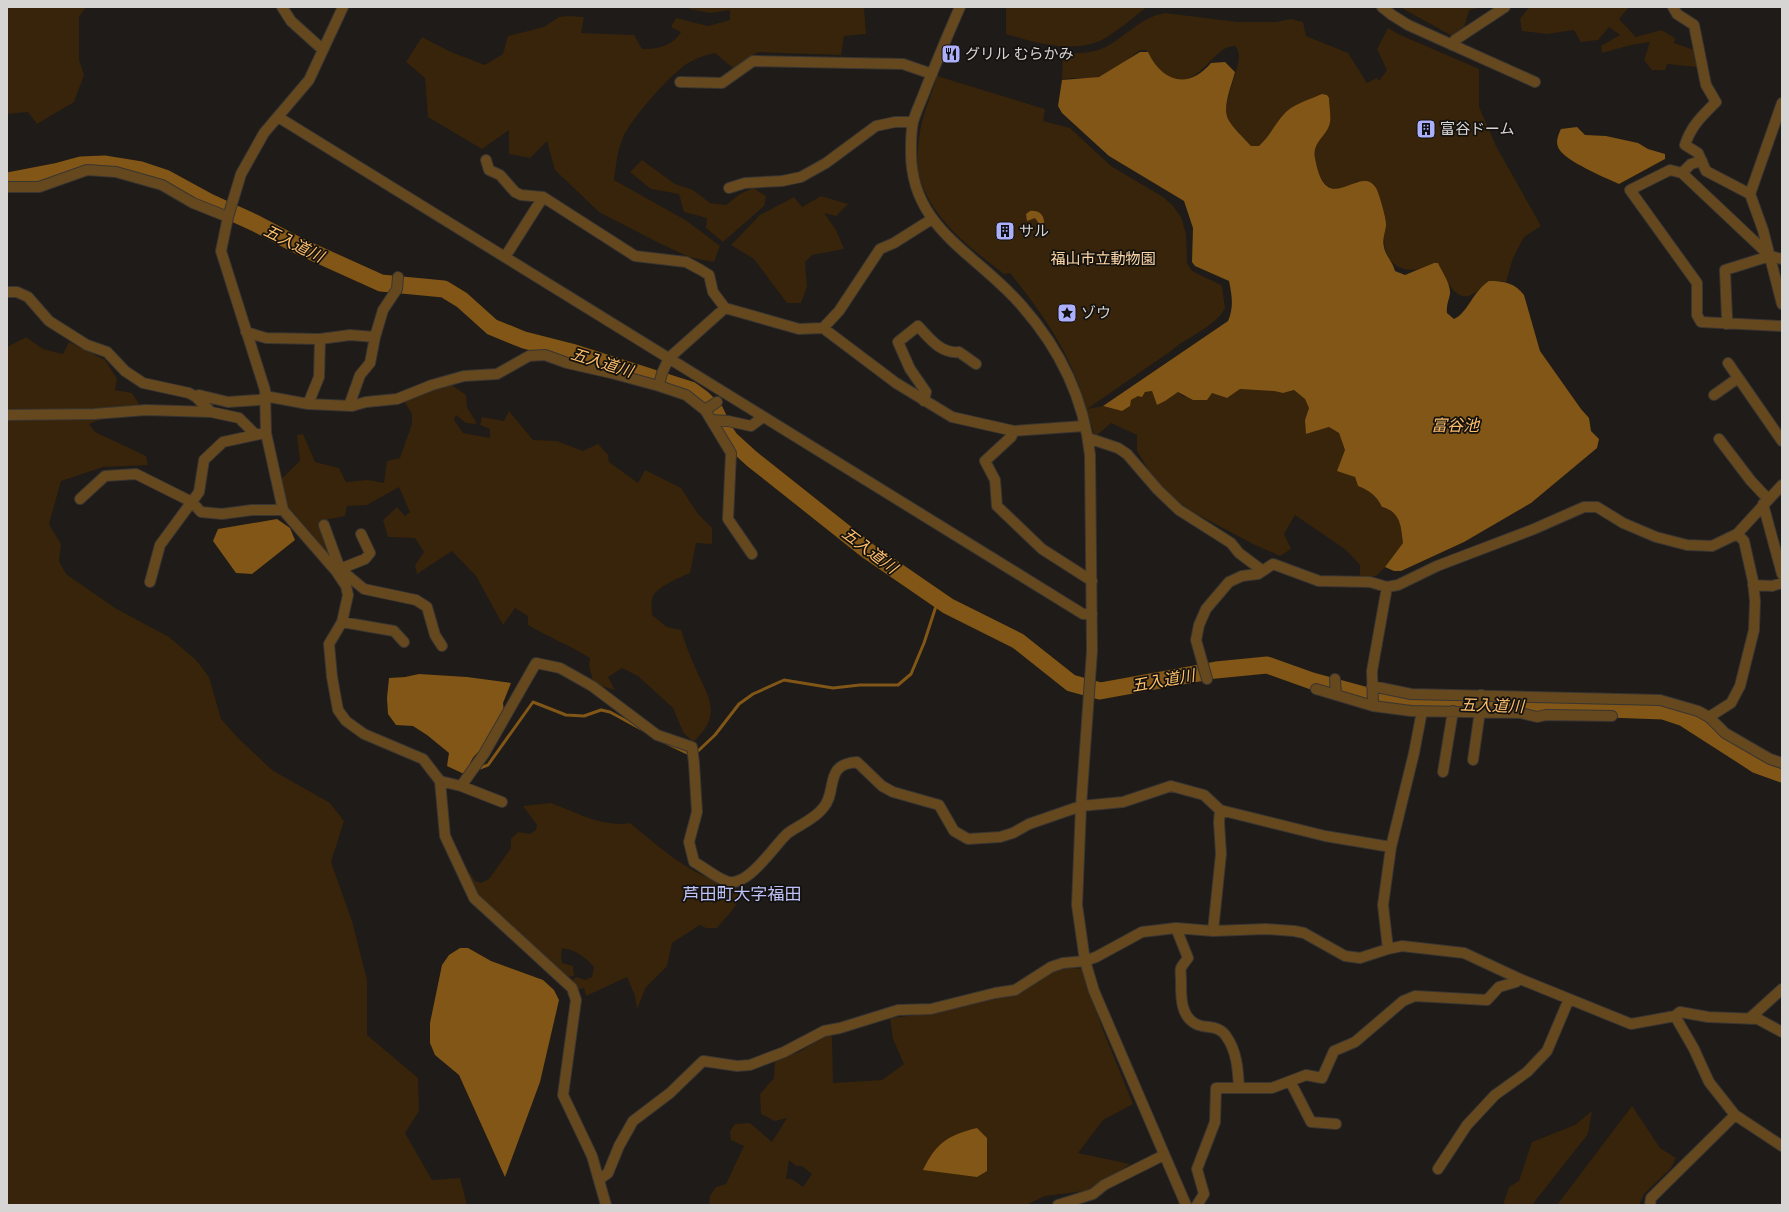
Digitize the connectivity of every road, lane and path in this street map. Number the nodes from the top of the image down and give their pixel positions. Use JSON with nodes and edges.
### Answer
{"nodes":[{"id":1,"x":282,"y":7,"type":"edge"},
{"id":2,"x":343,"y":7,"type":"edge"},
{"id":3,"x":960,"y":7,"type":"edge"},
{"id":4,"x":1382,"y":7,"type":"edge"},
{"id":5,"x":1505,"y":7,"type":"edge"},
{"id":6,"x":1673,"y":7,"type":"edge"},
{"id":7,"x":1452,"y":44,"type":"junction"},
{"id":8,"x":322,"y":49,"type":"junction"},
{"id":9,"x":932,"y":74,"type":"junction"},
{"id":10,"x":680,"y":82,"type":"dead end"},
{"id":11,"x":1535,"y":82,"type":"dead end"},
{"id":12,"x":1782,"y":104,"type":"edge"},
{"id":13,"x":278,"y":117,"type":"junction"},
{"id":14,"x":913,"y":122,"type":"junction"},
{"id":15,"x":486,"y":160,"type":"dead end"},
{"id":16,"x":1702,"y":161,"type":"junction"},
{"id":17,"x":1682,"y":173,"type":"junction"},
{"id":18,"x":7,"y":187,"type":"edge"},
{"id":19,"x":729,"y":188,"type":"dead end"},
{"id":20,"x":1750,"y":194,"type":"junction"},
{"id":21,"x":543,"y":197,"type":"junction"},
{"id":22,"x":228,"y":217,"type":"junction"},
{"id":23,"x":932,"y":219,"type":"junction"},
{"id":24,"x":1770,"y":256,"type":"junction"},
{"id":25,"x":505,"y":257,"type":"junction"},
{"id":26,"x":1782,"y":259,"type":"edge"},
{"id":27,"x":398,"y":277,"type":"dead end"},
{"id":28,"x":7,"y":292,"type":"edge"},
{"id":29,"x":1782,"y":304,"type":"edge"},
{"id":30,"x":725,"y":308,"type":"junction"},
{"id":31,"x":1726,"y":324,"type":"junction"},
{"id":32,"x":1782,"y":326,"type":"edge"},
{"id":33,"x":824,"y":328,"type":"junction"},
{"id":34,"x":246,"y":332,"type":"junction"},
{"id":35,"x":375,"y":337,"type":"junction"},
{"id":36,"x":320,"y":339,"type":"junction"},
{"id":37,"x":668,"y":358,"type":"junction"},
{"id":38,"x":1728,"y":363,"type":"dead end"},
{"id":39,"x":976,"y":364,"type":"dead end"},
{"id":40,"x":1738,"y":378,"type":"junction"},
{"id":41,"x":659,"y":386,"type":"junction"},
{"id":42,"x":1714,"y":395,"type":"dead end"},
{"id":43,"x":196,"y":397,"type":"junction"},
{"id":44,"x":265,"y":398,"type":"junction"},
{"id":45,"x":924,"y":401,"type":"junction"},
{"id":46,"x":717,"y":402,"type":"dead end"},
{"id":47,"x":308,"y":404,"type":"junction"},
{"id":48,"x":349,"y":406,"type":"junction"},
{"id":49,"x":705,"y":410,"type":"junction"},
{"id":50,"x":211,"y":412,"type":"junction"},
{"id":51,"x":7,"y":415,"type":"edge"},
{"id":52,"x":763,"y":417,"type":"junction"},
{"id":53,"x":711,"y":420,"type":"junction"},
{"id":54,"x":1084,"y":426,"type":"junction"},
{"id":55,"x":1014,"y":431,"type":"junction"},
{"id":56,"x":261,"y":434,"type":"junction"},
{"id":57,"x":1088,"y":438,"type":"junction"},
{"id":58,"x":1719,"y":439,"type":"dead end"},
{"id":59,"x":1782,"y":441,"type":"edge"},
{"id":60,"x":1782,"y":485,"type":"edge"},
{"id":61,"x":80,"y":499,"type":"dead end"},
{"id":62,"x":192,"y":502,"type":"junction"},
{"id":63,"x":1766,"y":502,"type":"junction"},
{"id":64,"x":283,"y":510,"type":"junction"},
{"id":65,"x":324,"y":525,"type":"dead end"},
{"id":66,"x":360,"y":534,"type":"dead end"},
{"id":67,"x":1737,"y":534,"type":"junction"},
{"id":68,"x":752,"y":554,"type":"dead end"},
{"id":69,"x":338,"y":570,"type":"junction"},
{"id":70,"x":1263,"y":571,"type":"junction"},
{"id":71,"x":1782,"y":574,"type":"edge"},
{"id":72,"x":1092,"y":581,"type":"junction"},
{"id":73,"x":150,"y":582,"type":"dead end"},
{"id":74,"x":1782,"y":583,"type":"edge"},
{"id":75,"x":1754,"y":585,"type":"junction"},
{"id":76,"x":1387,"y":587,"type":"junction"},
{"id":77,"x":1092,"y":614,"type":"junction"},
{"id":78,"x":342,"y":622,"type":"junction"},
{"id":79,"x":404,"y":642,"type":"dead end"},
{"id":80,"x":442,"y":646,"type":"dead end"},
{"id":81,"x":1207,"y":679,"type":"dead end"},
{"id":82,"x":1335,"y":679,"type":"dead end"},
{"id":83,"x":1372,"y":686,"type":"junction"},
{"id":84,"x":1316,"y":689,"type":"dead end"},
{"id":85,"x":1411,"y":694,"type":"junction"},
{"id":86,"x":1336,"y":695,"type":"junction"},
{"id":87,"x":1481,"y":695,"type":"junction"},
{"id":88,"x":1373,"y":706,"type":"junction"},
{"id":89,"x":1411,"y":711,"type":"junction"},
{"id":90,"x":1422,"y":711,"type":"junction"},
{"id":91,"x":1453,"y":711,"type":"junction"},
{"id":92,"x":1480,"y":711,"type":"junction"},
{"id":93,"x":1612,"y":716,"type":"dead end"},
{"id":94,"x":1709,"y":717,"type":"junction"},
{"id":95,"x":1473,"y":760,"type":"dead end"},
{"id":96,"x":1782,"y":763,"type":"edge"},
{"id":97,"x":1443,"y":772,"type":"dead end"},
{"id":98,"x":440,"y":781,"type":"junction"},
{"id":99,"x":461,"y":786,"type":"junction"},
{"id":100,"x":502,"y":802,"type":"dead end"},
{"id":101,"x":1081,"y":806,"type":"junction"},
{"id":102,"x":1220,"y":810,"type":"junction"},
{"id":103,"x":1391,"y":847,"type":"junction"},
{"id":104,"x":1176,"y":928,"type":"junction"},
{"id":105,"x":1213,"y":931,"type":"junction"},
{"id":106,"x":1388,"y":949,"type":"junction"},
{"id":107,"x":1085,"y":961,"type":"junction"},
{"id":108,"x":1520,"y":979,"type":"junction"},
{"id":109,"x":1782,"y":989,"type":"edge"},
{"id":110,"x":1778,"y":997,"type":"edge"},
{"id":111,"x":1569,"y":999,"type":"junction"},
{"id":112,"x":1674,"y":1016,"type":"junction"},
{"id":113,"x":1749,"y":1019,"type":"junction"},
{"id":114,"x":1782,"y":1032,"type":"edge"},
{"id":115,"x":1290,"y":1081,"type":"junction"},
{"id":116,"x":1239,"y":1088,"type":"junction"},
{"id":117,"x":1735,"y":1115,"type":"junction"},
{"id":118,"x":1336,"y":1124,"type":"dead end"},
{"id":119,"x":1782,"y":1146,"type":"edge"},
{"id":120,"x":1164,"y":1155,"type":"junction"},
{"id":121,"x":1438,"y":1169,"type":"dead end"},
{"id":122,"x":600,"y":1179,"type":"junction"},
{"id":123,"x":606,"y":1205,"type":"edge"},
{"id":124,"x":1058,"y":1205,"type":"edge"},
{"id":125,"x":1186,"y":1205,"type":"edge"},
{"id":126,"x":1197,"y":1205,"type":"edge"},
{"id":127,"x":1650,"y":1205,"type":"edge"}],
"edges":[{"from":1,"to":8,"type":"street"},
{"from":2,"to":8,"type":"street"},
{"from":3,"to":9,"type":"street"},
{"from":4,"to":7,"type":"street"},
{"from":5,"to":7,"type":"street"},
{"from":6,"to":16,"type":"street"},
{"from":7,"to":11,"type":"street"},
{"from":8,"to":13,"type":"street"},
{"from":9,"to":10,"type":"street"},
{"from":9,"to":14,"type":"street"},
{"from":12,"to":20,"type":"street"},
{"from":13,"to":22,"type":"street"},
{"from":13,"to":25,"type":"street"},
{"from":14,"to":19,"type":"street"},
{"from":14,"to":23,"type":"street"},
{"from":15,"to":21,"type":"street"},
{"from":16,"to":17,"type":"street"},
{"from":16,"to":20,"type":"street"},
{"from":17,"to":24,"type":"street"},
{"from":17,"to":31,"type":"street"},
{"from":18,"to":22,"type":"street"},
{"from":20,"to":24,"type":"street"},
{"from":21,"to":25,"type":"street"},
{"from":21,"to":30,"type":"street"},
{"from":22,"to":34,"type":"street"},
{"from":23,"to":33,"type":"street"},
{"from":23,"to":54,"type":"street"},
{"from":24,"to":26,"type":"street"},
{"from":24,"to":29,"type":"street"},
{"from":24,"to":31,"type":"street"},
{"from":25,"to":37,"type":"street"},
{"from":27,"to":35,"type":"street"},
{"from":28,"to":43,"type":"street"},
{"from":30,"to":33,"type":"street"},
{"from":30,"to":37,"type":"street"},
{"from":31,"to":32,"type":"street"},
{"from":33,"to":45,"type":"street"},
{"from":34,"to":36,"type":"street"},
{"from":34,"to":44,"type":"street"},
{"from":35,"to":36,"type":"street"},
{"from":35,"to":48,"type":"street"},
{"from":36,"to":47,"type":"street"},
{"from":37,"to":41,"type":"street"},
{"from":37,"to":52,"type":"street"},
{"from":38,"to":40,"type":"street"},
{"from":39,"to":45,"type":"street"},
{"from":40,"to":42,"type":"street"},
{"from":40,"to":59,"type":"street"},
{"from":41,"to":48,"type":"street"},
{"from":41,"to":49,"type":"street"},
{"from":43,"to":44,"type":"street"},
{"from":43,"to":50,"type":"street"},
{"from":44,"to":47,"type":"street"},
{"from":44,"to":56,"type":"street"},
{"from":45,"to":55,"type":"street"},
{"from":46,"to":49,"type":"street"},
{"from":47,"to":48,"type":"street"},
{"from":49,"to":53,"type":"street"},
{"from":50,"to":51,"type":"street"},
{"from":50,"to":56,"type":"street"},
{"from":52,"to":53,"type":"street"},
{"from":52,"to":77,"type":"street"},
{"from":53,"to":68,"type":"street"},
{"from":54,"to":55,"type":"street"},
{"from":54,"to":57,"type":"street"},
{"from":55,"to":72,"type":"street"},
{"from":56,"to":62,"type":"street"},
{"from":56,"to":64,"type":"street"},
{"from":57,"to":70,"type":"street"},
{"from":57,"to":72,"type":"street"},
{"from":58,"to":63,"type":"street"},
{"from":60,"to":63,"type":"street"},
{"from":61,"to":62,"type":"street"},
{"from":62,"to":64,"type":"street"},
{"from":62,"to":73,"type":"street"},
{"from":63,"to":67,"type":"street"},
{"from":63,"to":71,"type":"street"},
{"from":64,"to":69,"type":"street"},
{"from":65,"to":69,"type":"street"},
{"from":66,"to":69,"type":"street"},
{"from":67,"to":75,"type":"street"},
{"from":67,"to":76,"type":"street"},
{"from":69,"to":78,"type":"street"},
{"from":69,"to":80,"type":"street"},
{"from":70,"to":76,"type":"street"},
{"from":70,"to":81,"type":"street"},
{"from":72,"to":77,"type":"street"},
{"from":74,"to":75,"type":"street"},
{"from":75,"to":94,"type":"street"},
{"from":76,"to":83,"type":"street"},
{"from":77,"to":101,"type":"street"},
{"from":78,"to":79,"type":"street"},
{"from":78,"to":98,"type":"street"},
{"from":82,"to":86,"type":"street"},
{"from":83,"to":85,"type":"street"},
{"from":83,"to":88,"type":"street"},
{"from":84,"to":86,"type":"street"},
{"from":85,"to":87,"type":"street"},
{"from":85,"to":89,"type":"street"},
{"from":86,"to":88,"type":"street"},
{"from":87,"to":92,"type":"street"},
{"from":87,"to":94,"type":"street"},
{"from":88,"to":89,"type":"street"},
{"from":89,"to":90,"type":"street"},
{"from":90,"to":91,"type":"street"},
{"from":90,"to":103,"type":"street"},
{"from":91,"to":92,"type":"street"},
{"from":91,"to":97,"type":"street"},
{"from":92,"to":93,"type":"street"},
{"from":92,"to":95,"type":"street"},
{"from":94,"to":96,"type":"street"},
{"from":98,"to":99,"type":"street"},
{"from":98,"to":122,"type":"street"},
{"from":99,"to":100,"type":"street"},
{"from":99,"to":101,"type":"street"},
{"from":101,"to":102,"type":"street"},
{"from":101,"to":107,"type":"street"},
{"from":102,"to":103,"type":"street"},
{"from":102,"to":105,"type":"street"},
{"from":103,"to":106,"type":"street"},
{"from":104,"to":105,"type":"street"},
{"from":104,"to":107,"type":"street"},
{"from":104,"to":116,"type":"street"},
{"from":105,"to":106,"type":"street"},
{"from":106,"to":108,"type":"street"},
{"from":107,"to":120,"type":"street"},
{"from":107,"to":122,"type":"street"},
{"from":108,"to":111,"type":"street"},
{"from":108,"to":115,"type":"street"},
{"from":109,"to":110,"type":"street"},
{"from":110,"to":113,"type":"street"},
{"from":111,"to":112,"type":"street"},
{"from":111,"to":121,"type":"street"},
{"from":112,"to":113,"type":"street"},
{"from":112,"to":117,"type":"street"},
{"from":113,"to":114,"type":"street"},
{"from":115,"to":116,"type":"street"},
{"from":115,"to":118,"type":"street"},
{"from":116,"to":126,"type":"street"},
{"from":117,"to":119,"type":"street"},
{"from":117,"to":127,"type":"street"},
{"from":120,"to":124,"type":"street"},
{"from":120,"to":125,"type":"street"},
{"from":122,"to":123,"type":"street"}]}
